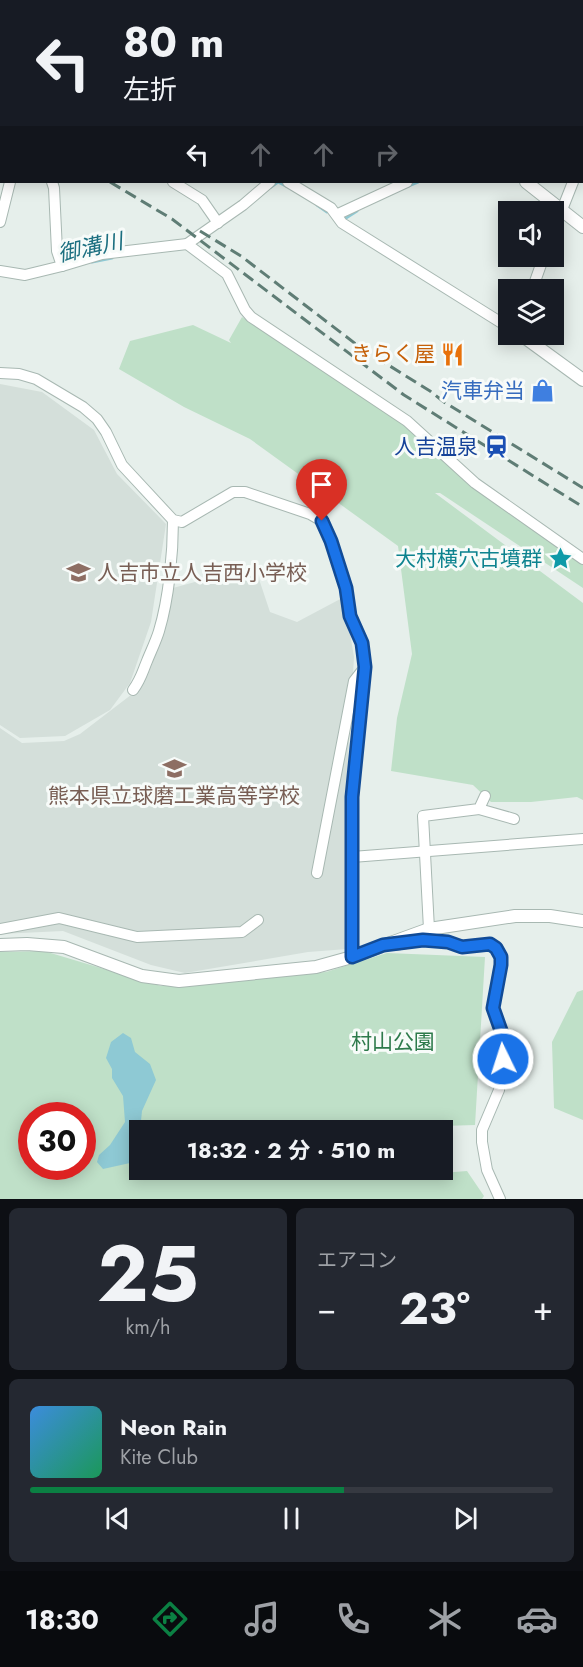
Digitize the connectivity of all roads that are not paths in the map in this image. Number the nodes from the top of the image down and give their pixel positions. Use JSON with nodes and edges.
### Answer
{"nodes":[{"id":1,"x":10,"y":183,"type":"edge"},
{"id":2,"x":52,"y":183,"type":"edge"},
{"id":3,"x":175,"y":183,"type":"edge"},
{"id":4,"x":269,"y":183,"type":"edge"},
{"id":5,"x":290,"y":183,"type":"edge"},
{"id":6,"x":405,"y":183,"type":"edge"},
{"id":7,"x":527,"y":183,"type":"edge"},
{"id":8,"x":573,"y":183,"type":"edge"},
{"id":9,"x":552,"y":201,"type":"edge"},
{"id":10,"x":564,"y":202,"type":"edge"},
{"id":11,"x":564,"y":211,"type":"edge"},
{"id":12,"x":338,"y":214,"type":"junction"},
{"id":13,"x":0,"y":222,"type":"edge"},
{"id":14,"x":218,"y":223,"type":"junction"},
{"id":15,"x":583,"y":227,"type":"edge"},
{"id":16,"x":187,"y":244,"type":"junction"},
{"id":17,"x":62,"y":266,"type":"junction"},
{"id":18,"x":0,"y":271,"type":"edge"},
{"id":19,"x":498,"y":321,"type":"edge"},
{"id":20,"x":535,"y":345,"type":"edge"},
{"id":21,"x":0,"y":373,"type":"edge"},
{"id":22,"x":583,"y":380,"type":"edge"},
{"id":23,"x":173,"y":520,"type":"junction"},
{"id":24,"x":583,"y":559,"type":"edge"},
{"id":25,"x":365,"y":667,"type":"junction"},
{"id":26,"x":133,"y":690,"type":"dead end"},
{"id":27,"x":485,"y":796,"type":"dead end"},
{"id":28,"x":479,"y":809,"type":"junction"},
{"id":29,"x":514,"y":819,"type":"dead end"},
{"id":30,"x":583,"y":839,"type":"edge"},
{"id":31,"x":426,"y":852,"type":"junction"},
{"id":32,"x":352,"y":857,"type":"junction"},
{"id":33,"x":317,"y":873,"type":"dead end"},
{"id":34,"x":258,"y":920,"type":"dead end"},
{"id":35,"x":583,"y":921,"type":"edge"},
{"id":36,"x":0,"y":928,"type":"edge"},
{"id":37,"x":429,"y":929,"type":"junction"},
{"id":38,"x":0,"y":945,"type":"edge"},
{"id":39,"x":383,"y":945,"type":"junction"},
{"id":40,"x":352,"y":957,"type":"junction"},
{"id":41,"x":500,"y":1199,"type":"edge"}],
"edges":[{"from":1,"to":13,"type":"street"},
{"from":2,"to":17,"type":"street"},
{"from":3,"to":14,"type":"street"},
{"from":4,"to":14,"type":"street"},
{"from":5,"to":12,"type":"street"},
{"from":6,"to":12,"type":"street"},
{"from":7,"to":9,"type":"street"},
{"from":8,"to":10,"type":"street"},
{"from":11,"to":15,"type":"street"},
{"from":12,"to":19,"type":"street"},
{"from":14,"to":16,"type":"street"},
{"from":16,"to":17,"type":"street"},
{"from":16,"to":24,"type":"street"},
{"from":17,"to":18,"type":"street"},
{"from":20,"to":22,"type":"street"},
{"from":21,"to":23,"type":"street"},
{"from":23,"to":25,"type":"street"},
{"from":23,"to":26,"type":"street"},
{"from":25,"to":32,"type":"street"},
{"from":25,"to":33,"type":"street"},
{"from":27,"to":28,"type":"street"},
{"from":28,"to":29,"type":"street"},
{"from":28,"to":31,"type":"street"},
{"from":30,"to":31,"type":"street"},
{"from":31,"to":32,"type":"street"},
{"from":31,"to":37,"type":"street"},
{"from":32,"to":40,"type":"street"},
{"from":34,"to":36,"type":"street"},
{"from":35,"to":37,"type":"street"},
{"from":37,"to":39,"type":"street"},
{"from":38,"to":40,"type":"street"},
{"from":39,"to":40,"type":"street"},
{"from":39,"to":41,"type":"street"}]}
